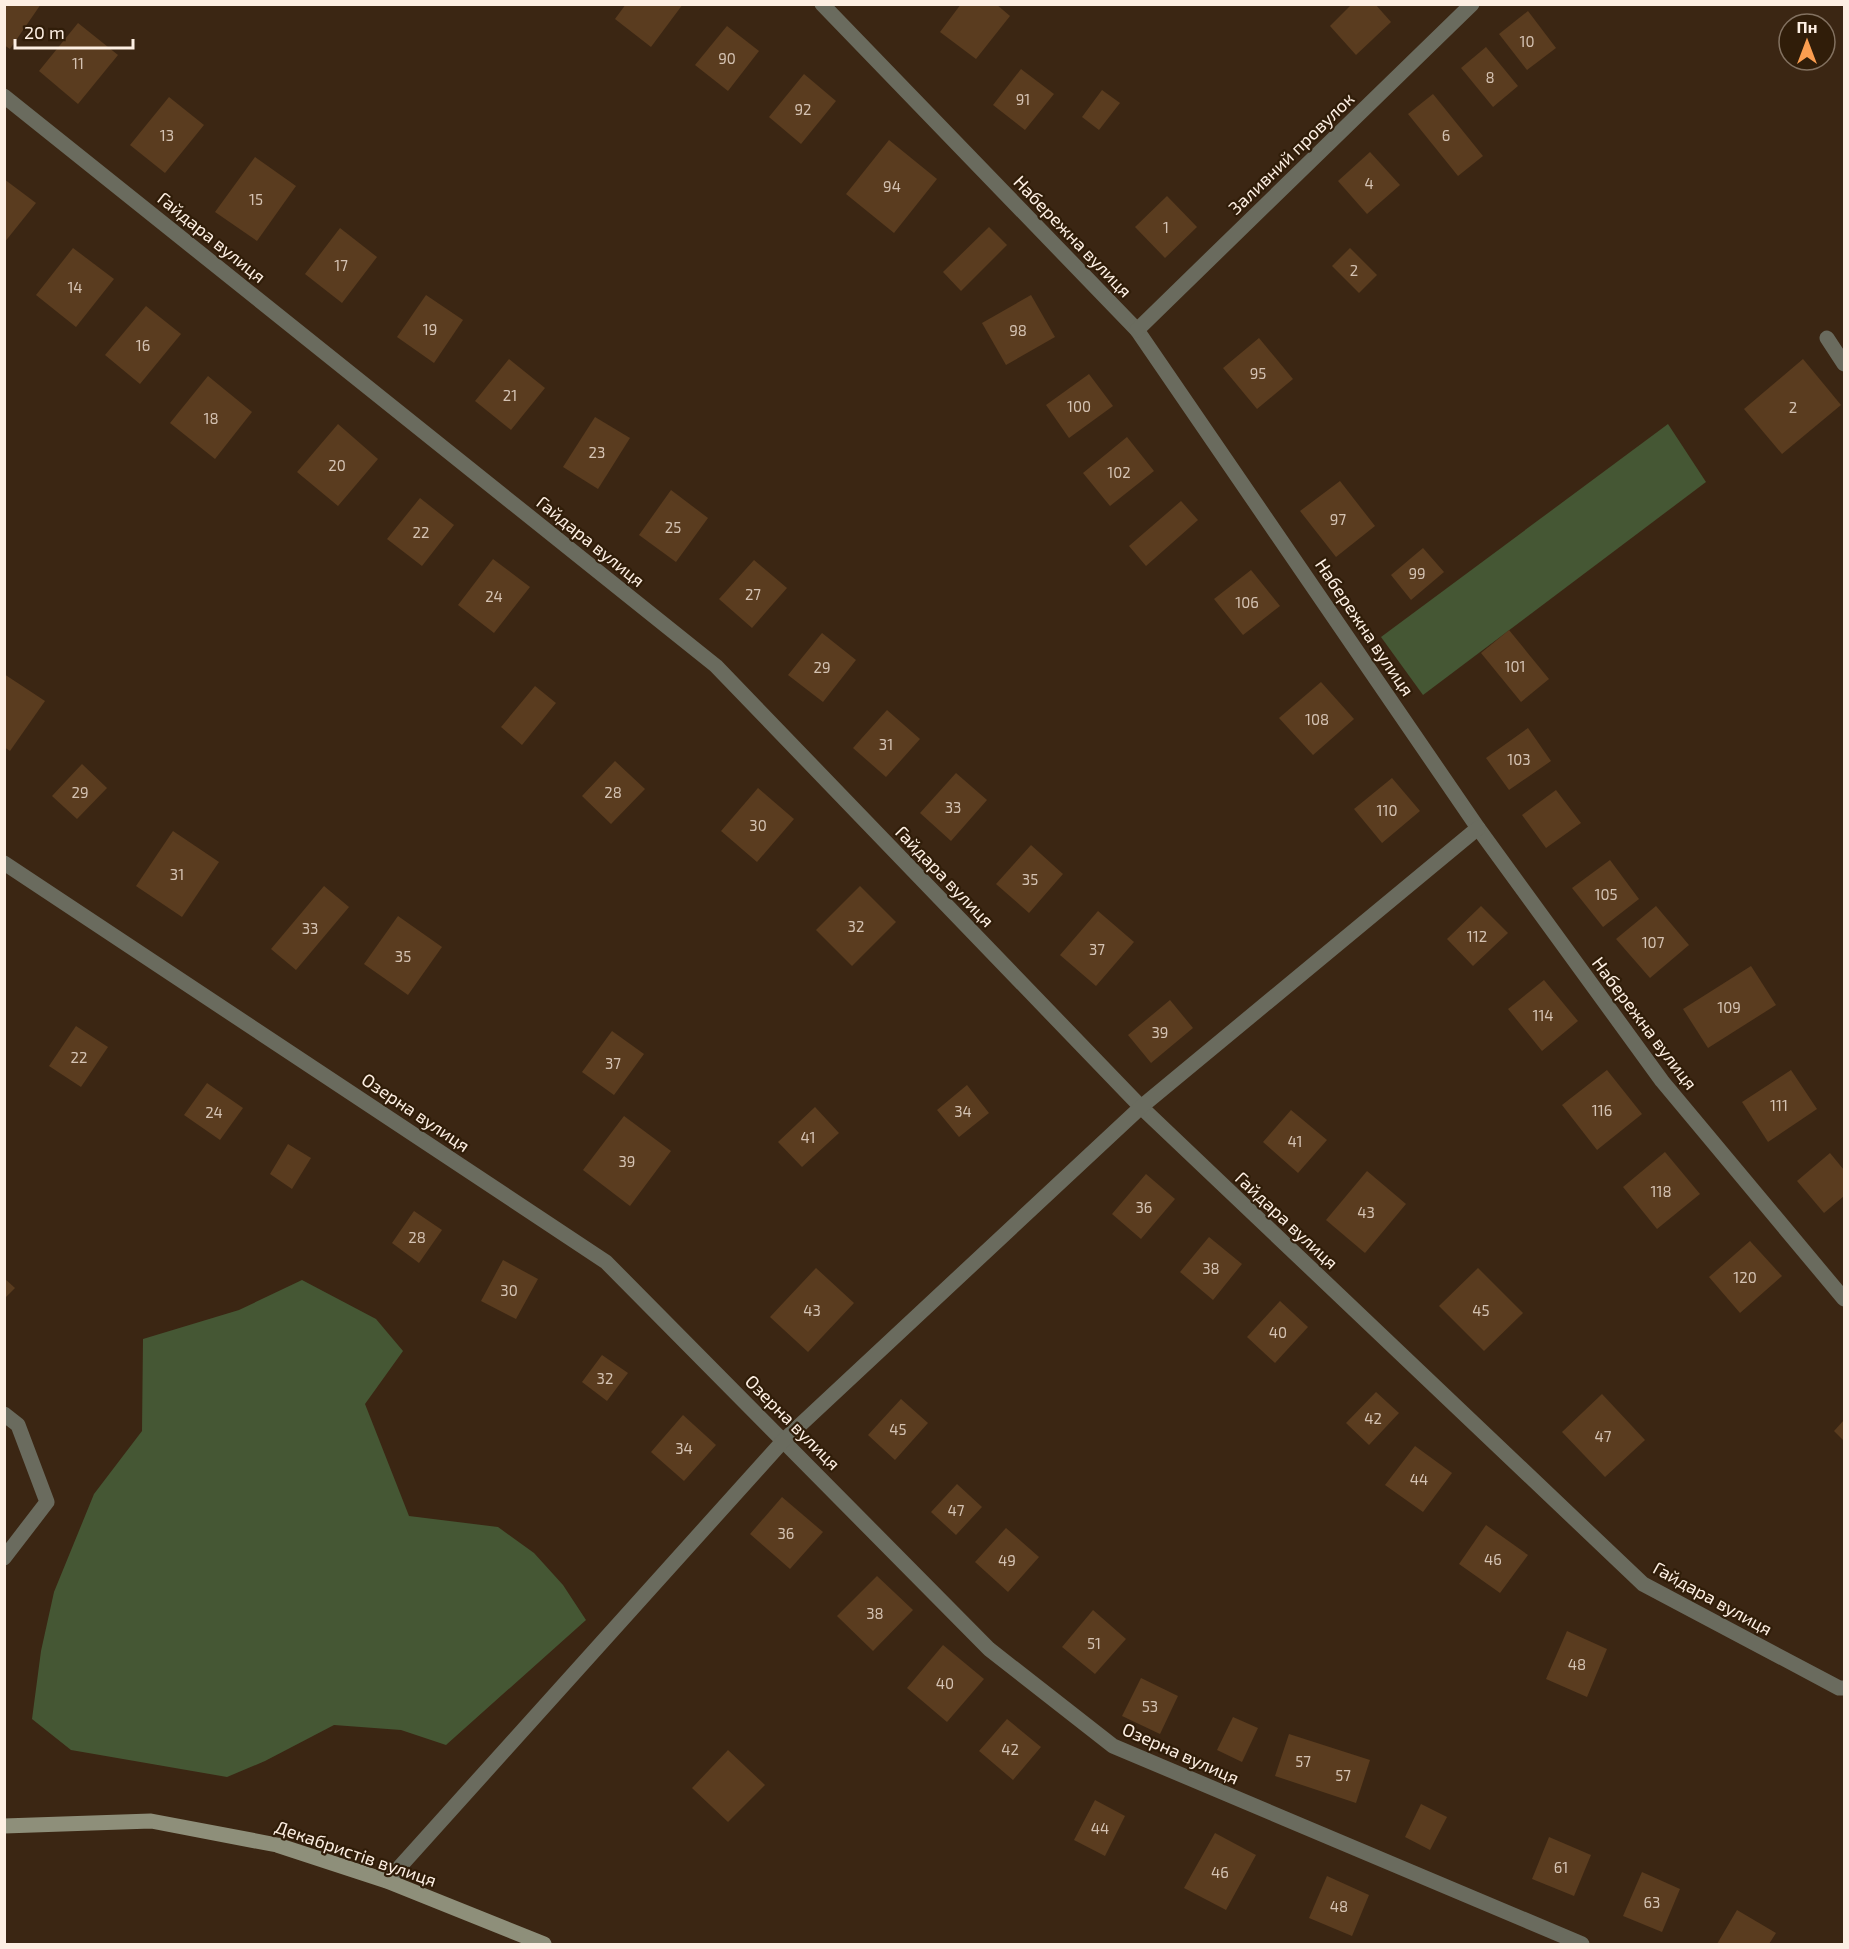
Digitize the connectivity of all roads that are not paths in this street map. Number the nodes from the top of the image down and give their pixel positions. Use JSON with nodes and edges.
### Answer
{"nodes":[{"id":1,"x":822,"y":4,"type":"edge"},
{"id":2,"x":1472,"y":4,"type":"edge"},
{"id":3,"x":4,"y":96,"type":"edge"},
{"id":4,"x":1137,"y":330,"type":"junction"},
{"id":5,"x":1827,"y":338,"type":"dead end"},
{"id":6,"x":1845,"y":364,"type":"edge"},
{"id":7,"x":1478,"y":828,"type":"junction"},
{"id":8,"x":4,"y":863,"type":"edge"},
{"id":9,"x":1141,"y":1107,"type":"junction"},
{"id":10,"x":1845,"y":1299,"type":"edge"},
{"id":11,"x":4,"y":1414,"type":"edge"},
{"id":12,"x":784,"y":1440,"type":"junction"},
{"id":13,"x":4,"y":1558,"type":"edge"},
{"id":14,"x":1845,"y":1688,"type":"edge"},
{"id":15,"x":4,"y":1826,"type":"edge"},
{"id":16,"x":387,"y":1881,"type":"junction"},
{"id":17,"x":544,"y":1944,"type":"edge"},
{"id":18,"x":1582,"y":1944,"type":"edge"}],
"edges":[{"from":1,"to":4,"type":"street","name":"Набережна вулиця"},
{"from":2,"to":4,"type":"street","name":"Заливний провулок"},
{"from":3,"to":9,"type":"street","name":"Гайдара вулиця"},
{"from":4,"to":7,"type":"street","name":"Набережна вулиця"},
{"from":5,"to":6,"type":"street"},
{"from":7,"to":9,"type":"street"},
{"from":7,"to":10,"type":"street","name":"Набережна вулиця"},
{"from":8,"to":12,"type":"street","name":"Озерна вулиця"},
{"from":9,"to":12,"type":"street"},
{"from":9,"to":14,"type":"street","name":"Гайдара вулиця"},
{"from":11,"to":13,"type":"street"},
{"from":12,"to":16,"type":"street"},
{"from":12,"to":18,"type":"street","name":"Озерна вулиця"},
{"from":15,"to":16,"type":"street","name":"Декабристів вулиця"},
{"from":16,"to":17,"type":"street","name":"Декабристів вулиця"}]}
